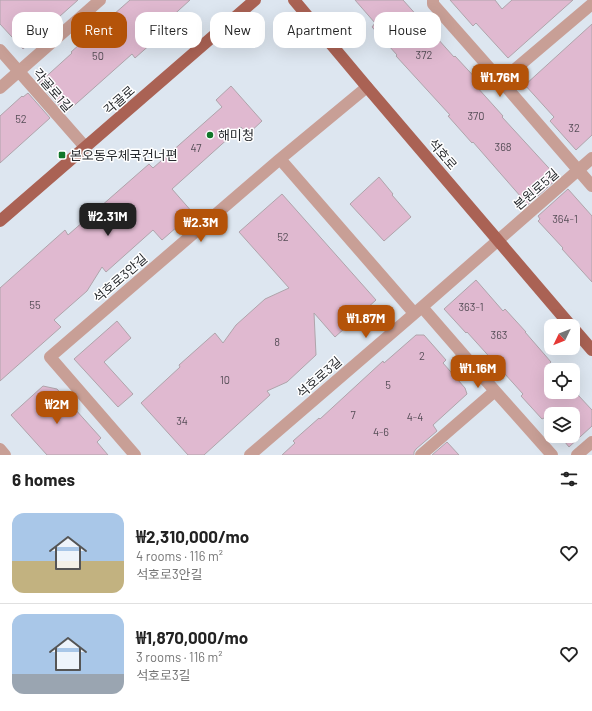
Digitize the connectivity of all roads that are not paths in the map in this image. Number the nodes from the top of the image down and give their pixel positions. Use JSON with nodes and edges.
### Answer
{"nodes":[{"id":1,"x":100,"y":0,"type":"edge"},
{"id":2,"x":255,"y":0,"type":"edge"},
{"id":3,"x":294,"y":0,"type":"edge"},
{"id":4,"x":433,"y":0,"type":"edge"},
{"id":5,"x":592,"y":4,"type":"edge"},
{"id":6,"x":0,"y":50,"type":"edge"},
{"id":7,"x":19,"y":72,"type":"junction"},
{"id":8,"x":501,"y":81,"type":"junction"},
{"id":9,"x":367,"y":87,"type":"junction"},
{"id":10,"x":0,"y":88,"type":"edge"},
{"id":11,"x":86,"y":148,"type":"junction"},
{"id":12,"x":592,"y":158,"type":"edge"},
{"id":13,"x":280,"y":160,"type":"junction"},
{"id":14,"x":578,"y":170,"type":"junction"},
{"id":15,"x":592,"y":186,"type":"edge"},
{"id":16,"x":0,"y":221,"type":"edge"},
{"id":17,"x":497,"y":240,"type":"junction"},
{"id":18,"x":418,"y":310,"type":"junction"},
{"id":19,"x":565,"y":319,"type":"edge"},
{"id":20,"x":580,"y":336,"type":"edge"},
{"id":21,"x":592,"y":350,"type":"edge"},
{"id":22,"x":495,"y":391,"type":"junction"},
{"id":23,"x":592,"y":442,"type":"edge"},
{"id":24,"x":0,"y":449,"type":"edge"},
{"id":25,"x":5,"y":455,"type":"edge"},
{"id":26,"x":135,"y":455,"type":"edge"},
{"id":27,"x":250,"y":455,"type":"edge"},
{"id":28,"x":421,"y":455,"type":"edge"},
{"id":29,"x":552,"y":455,"type":"edge"},
{"id":30,"x":577,"y":455,"type":"edge"}],
"edges":[{"from":1,"to":7,"type":"street"},
{"from":2,"to":11,"type":"main road","name":"각골로"},
{"from":3,"to":9,"type":"main road","name":"석호로"},
{"from":4,"to":8,"type":"street"},
{"from":5,"to":8,"type":"street"},
{"from":6,"to":7,"type":"street","name":"각골로1길"},
{"from":7,"to":10,"type":"street"},
{"from":7,"to":11,"type":"street","name":"각골로1길"},
{"from":8,"to":14,"type":"street"},
{"from":9,"to":13,"type":"street"},
{"from":9,"to":17,"type":"main road","name":"석호로"},
{"from":11,"to":16,"type":"main road","name":"각골로"},
{"from":12,"to":14,"type":"street","name":"본원로5길"},
{"from":13,"to":18,"type":"street"},
{"from":13,"to":26,"type":"street","name":"석호로3안길"},
{"from":14,"to":15,"type":"street"},
{"from":14,"to":17,"type":"street","name":"본원로5길"},
{"from":17,"to":18,"type":"street","name":"석호로3길"},
{"from":17,"to":19,"type":"main road","name":"석호로"},
{"from":18,"to":22,"type":"street"},
{"from":18,"to":27,"type":"street","name":"석호로3길"},
{"from":20,"to":21,"type":"main road","name":"석호로"},
{"from":22,"to":28,"type":"street"},
{"from":22,"to":29,"type":"street"},
{"from":23,"to":30,"type":"street"},
{"from":24,"to":25,"type":"street"}]}
